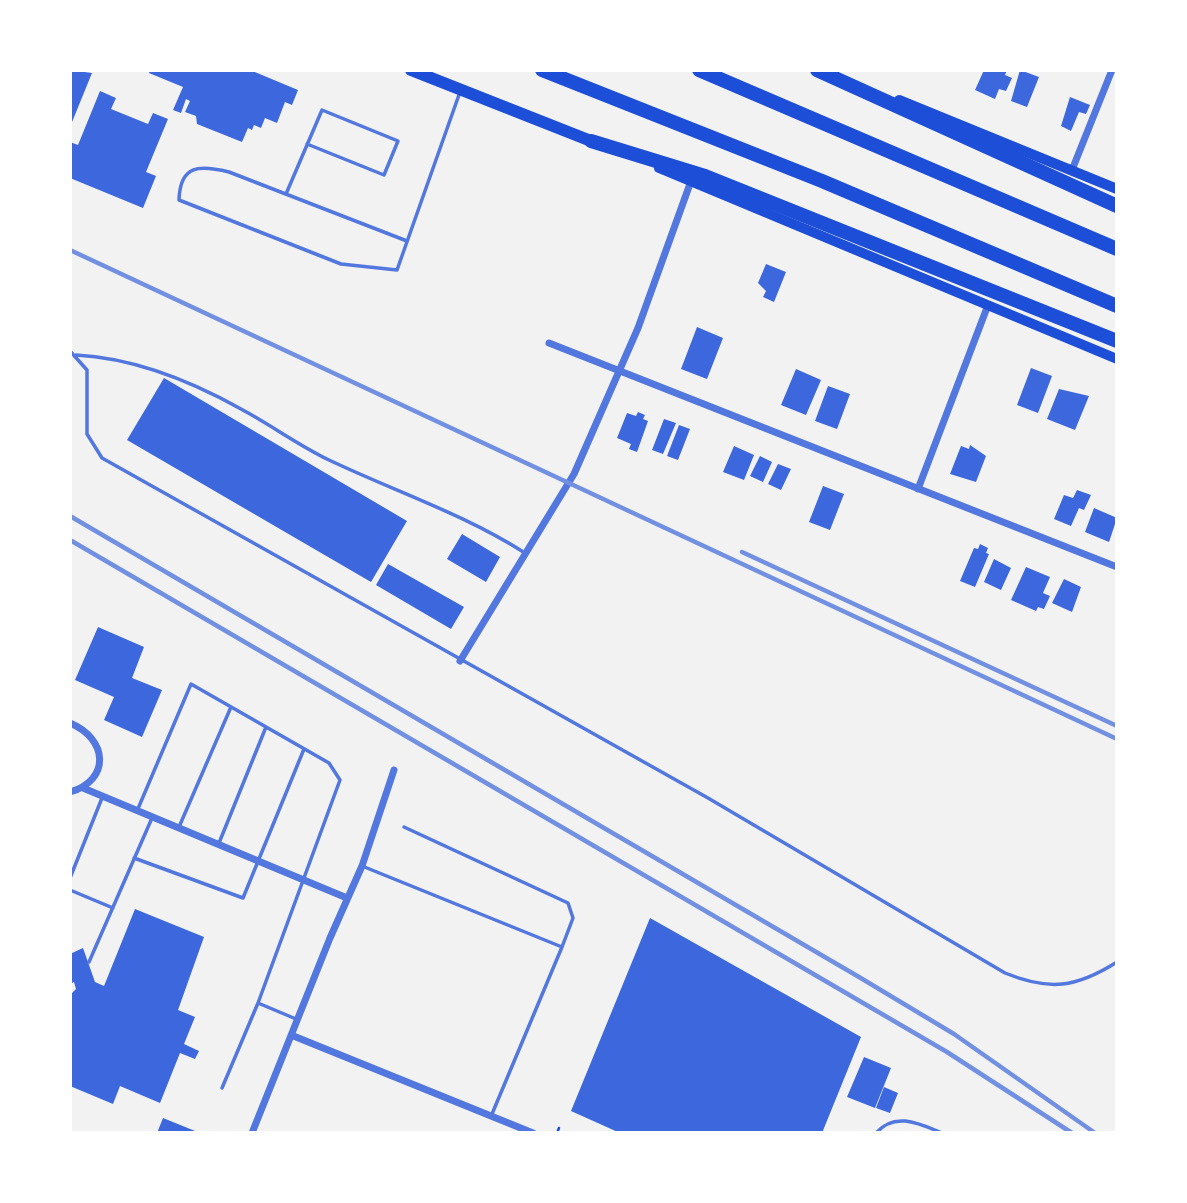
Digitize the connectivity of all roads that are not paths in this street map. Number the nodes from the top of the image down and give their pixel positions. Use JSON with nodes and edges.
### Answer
{"nodes":[{"id":1,"x":411,"y":70,"type":"edge"},
{"id":2,"x":542,"y":70,"type":"edge"},
{"id":3,"x":699,"y":70,"type":"edge"},
{"id":4,"x":817,"y":70,"type":"edge"},
{"id":5,"x":824,"y":70,"type":"edge"},
{"id":6,"x":1112,"y":70,"type":"edge"},
{"id":7,"x":461,"y":90,"type":"junction"},
{"id":8,"x":591,"y":141,"type":"junction"},
{"id":9,"x":307,"y":144,"type":"junction"},
{"id":10,"x":1072,"y":170,"type":"junction"},
{"id":11,"x":691,"y":181,"type":"junction"},
{"id":12,"x":1117,"y":189,"type":"edge"},
{"id":13,"x":286,"y":194,"type":"junction"},
{"id":14,"x":1117,"y":206,"type":"edge"},
{"id":15,"x":407,"y":241,"type":"junction"},
{"id":16,"x":1117,"y":248,"type":"edge"},
{"id":17,"x":988,"y":306,"type":"junction"},
{"id":18,"x":1117,"y":306,"type":"edge"},
{"id":19,"x":1117,"y":341,"type":"edge"},
{"id":20,"x":549,"y":343,"type":"dead end"},
{"id":21,"x":70,"y":351,"type":"edge"},
{"id":22,"x":76,"y":355,"type":"junction"},
{"id":23,"x":1117,"y":359,"type":"edge"},
{"id":24,"x":619,"y":370,"type":"junction"},
{"id":25,"x":918,"y":489,"type":"junction"},
{"id":26,"x":526,"y":553,"type":"junction"},
{"id":27,"x":1117,"y":567,"type":"edge"},
{"id":28,"x":460,"y":661,"type":"junction"},
{"id":29,"x":231,"y":707,"type":"junction"},
{"id":30,"x":70,"y":723,"type":"edge"},
{"id":31,"x":267,"y":727,"type":"junction"},
{"id":32,"x":304,"y":748,"type":"junction"},
{"id":33,"x":394,"y":770,"type":"dead end"},
{"id":34,"x":83,"y":788,"type":"junction"},
{"id":35,"x":70,"y":792,"type":"edge"},
{"id":36,"x":102,"y":798,"type":"junction"},
{"id":37,"x":137,"y":812,"type":"junction"},
{"id":38,"x":152,"y":818,"type":"junction"},
{"id":39,"x":404,"y":827,"type":"dead end"},
{"id":40,"x":178,"y":829,"type":"junction"},
{"id":41,"x":218,"y":845,"type":"junction"},
{"id":42,"x":134,"y":858,"type":"junction"},
{"id":43,"x":256,"y":861,"type":"junction"},
{"id":44,"x":362,"y":866,"type":"junction"},
{"id":45,"x":70,"y":878,"type":"edge"},
{"id":46,"x":305,"y":881,"type":"junction"},
{"id":47,"x":70,"y":890,"type":"edge"},
{"id":48,"x":347,"y":898,"type":"junction"},
{"id":49,"x":113,"y":908,"type":"junction"},
{"id":50,"x":562,"y":947,"type":"junction"},
{"id":51,"x":89,"y":962,"type":"dead end"},
{"id":52,"x":1117,"y":962,"type":"edge"},
{"id":53,"x":258,"y":1003,"type":"junction"},
{"id":54,"x":298,"y":1019,"type":"junction"},
{"id":55,"x":291,"y":1035,"type":"junction"},
{"id":56,"x":222,"y":1088,"type":"dead end"},
{"id":57,"x":491,"y":1116,"type":"junction"},
{"id":58,"x":252,"y":1133,"type":"edge"},
{"id":59,"x":533,"y":1133,"type":"edge"},
{"id":60,"x":876,"y":1133,"type":"edge"},
{"id":61,"x":942,"y":1133,"type":"edge"}],
"edges":[{"from":1,"to":7,"type":"main road"},
{"from":2,"to":18,"type":"highway"},
{"from":3,"to":16,"type":"highway"},
{"from":4,"to":14,"type":"highway"},
{"from":5,"to":10,"type":"main road"},
{"from":6,"to":10,"type":"street"},
{"from":7,"to":8,"type":"main road"},
{"from":7,"to":15,"type":"lane"},
{"from":8,"to":11,"type":"main road"},
{"from":8,"to":19,"type":"highway"},
{"from":9,"to":9,"type":"lane"},
{"from":9,"to":13,"type":"lane"},
{"from":10,"to":12,"type":"main road"},
{"from":11,"to":17,"type":"main road"},
{"from":11,"to":24,"type":"street"},
{"from":13,"to":15,"type":"lane"},
{"from":13,"to":15,"type":"lane"},
{"from":17,"to":23,"type":"main road"},
{"from":17,"to":25,"type":"street"},
{"from":20,"to":24,"type":"street"},
{"from":21,"to":22,"type":"lane"},
{"from":22,"to":26,"type":"lane"},
{"from":22,"to":28,"type":"lane"},
{"from":24,"to":25,"type":"street"},
{"from":24,"to":26,"type":"street"},
{"from":25,"to":27,"type":"street"},
{"from":26,"to":28,"type":"street"},
{"from":28,"to":52,"type":"lane"},
{"from":29,"to":31,"type":"lane"},
{"from":29,"to":37,"type":"lane"},
{"from":29,"to":40,"type":"lane"},
{"from":30,"to":34,"type":"street"},
{"from":31,"to":32,"type":"lane"},
{"from":31,"to":41,"type":"lane"},
{"from":32,"to":43,"type":"lane"},
{"from":32,"to":46,"type":"lane"},
{"from":33,"to":44,"type":"street"},
{"from":34,"to":35,"type":"street"},
{"from":34,"to":36,"type":"street"},
{"from":36,"to":37,"type":"street"},
{"from":36,"to":45,"type":"lane"},
{"from":37,"to":38,"type":"street"},
{"from":38,"to":40,"type":"street"},
{"from":38,"to":42,"type":"lane"},
{"from":39,"to":50,"type":"lane"},
{"from":40,"to":41,"type":"street"},
{"from":41,"to":43,"type":"street"},
{"from":42,"to":43,"type":"lane"},
{"from":42,"to":49,"type":"lane"},
{"from":43,"to":46,"type":"street"},
{"from":44,"to":48,"type":"street"},
{"from":44,"to":50,"type":"lane"},
{"from":46,"to":48,"type":"street"},
{"from":46,"to":53,"type":"lane"},
{"from":47,"to":49,"type":"lane"},
{"from":48,"to":54,"type":"street"},
{"from":49,"to":51,"type":"lane"},
{"from":50,"to":57,"type":"lane"},
{"from":53,"to":54,"type":"lane"},
{"from":53,"to":56,"type":"lane"},
{"from":54,"to":55,"type":"street"},
{"from":55,"to":57,"type":"street"},
{"from":55,"to":58,"type":"street"},
{"from":57,"to":59,"type":"street"},
{"from":60,"to":61,"type":"lane"}]}
